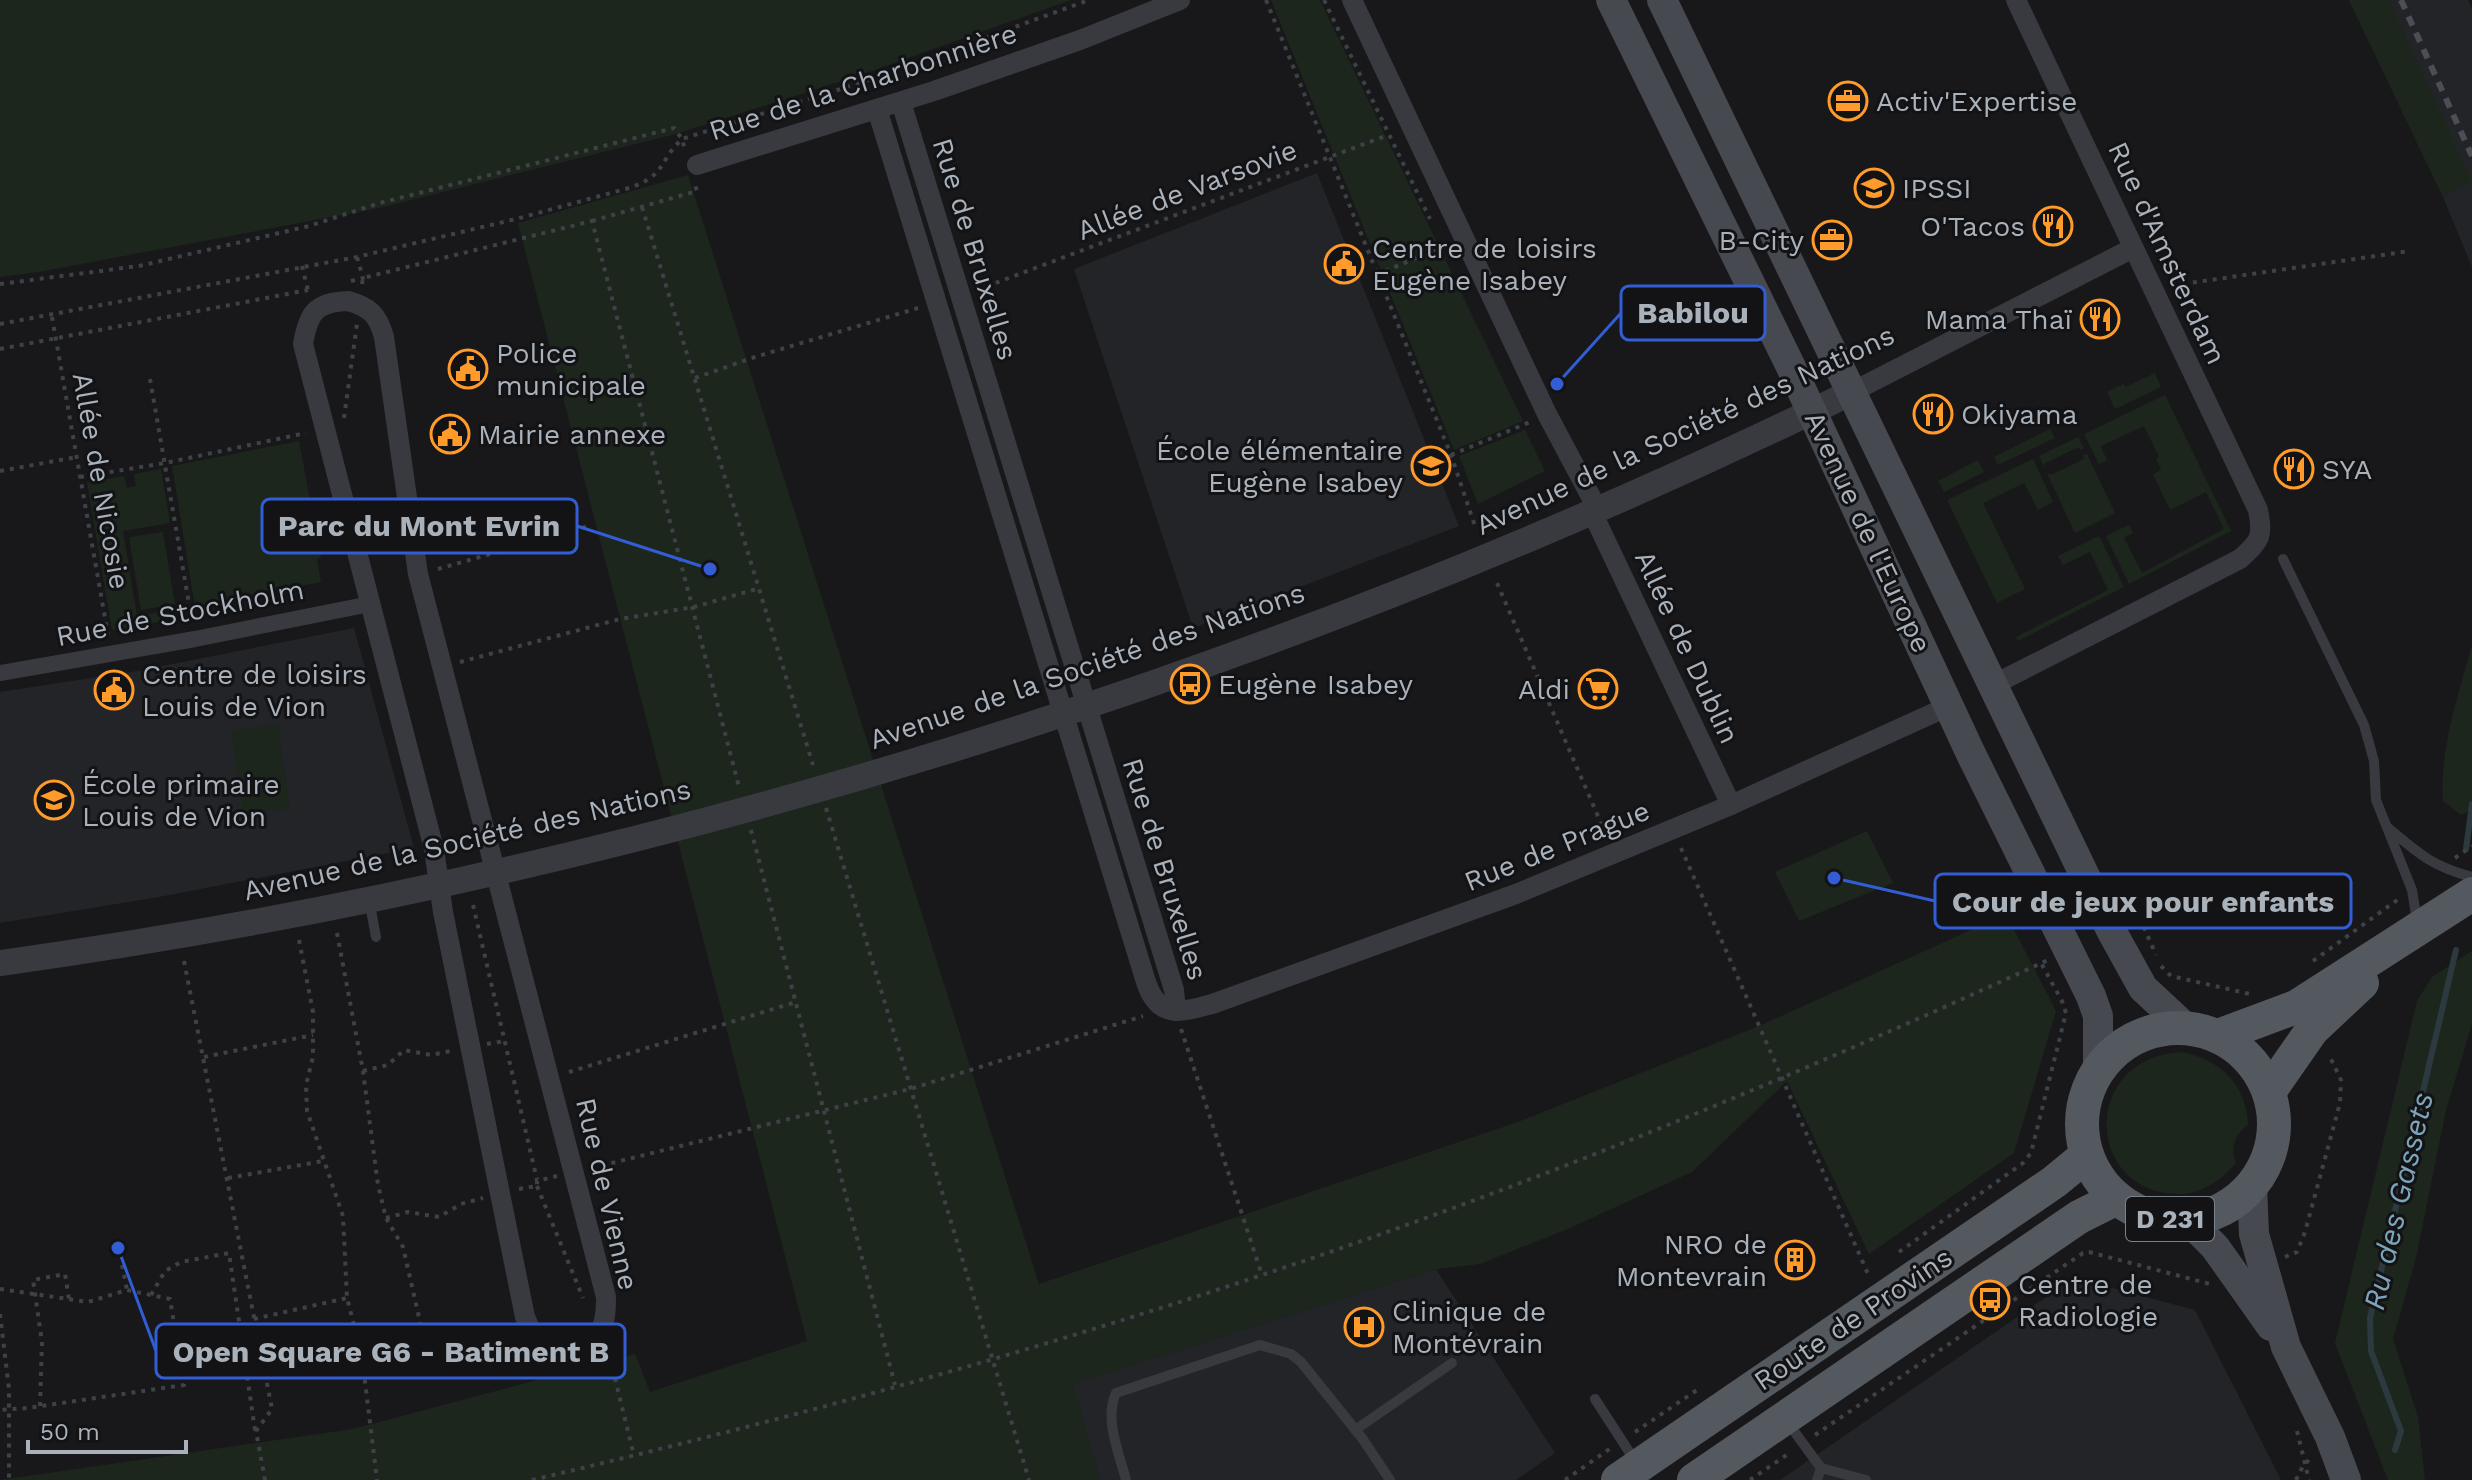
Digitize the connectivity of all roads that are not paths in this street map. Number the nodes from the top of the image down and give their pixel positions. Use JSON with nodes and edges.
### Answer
{"nodes":[{"id":1,"x":1180,"y":0,"type":"edge"},
{"id":2,"x":1352,"y":0,"type":"edge"},
{"id":3,"x":1611,"y":0,"type":"edge"},
{"id":4,"x":1662,"y":0,"type":"edge"},
{"id":5,"x":2016,"y":0,"type":"edge"},
{"id":6,"x":901,"y":102,"type":"junction"},
{"id":7,"x":877,"y":109,"type":"junction"},
{"id":8,"x":692,"y":165,"type":"road end"},
{"id":9,"x":2133,"y":248,"type":"junction"},
{"id":10,"x":1830,"y":403,"type":"junction"},
{"id":11,"x":1595,"y":511,"type":"junction"},
{"id":12,"x":2283,"y":559,"type":"dead end"},
{"id":13,"x":370,"y":604,"type":"junction"},
{"id":14,"x":0,"y":673,"type":"edge"},
{"id":15,"x":2005,"y":679,"type":"junction"},
{"id":16,"x":1949,"y":706,"type":"junction"},
{"id":17,"x":1075,"y":710,"type":"junction"},
{"id":18,"x":1731,"y":805,"type":"junction"},
{"id":19,"x":2385,"y":826,"type":"junction"},
{"id":20,"x":496,"y":872,"type":"junction"},
{"id":21,"x":2472,"y":877,"type":"edge"},
{"id":22,"x":440,"y":884,"type":"junction"},
{"id":23,"x":2472,"y":894,"type":"edge"},
{"id":24,"x":369,"y":899,"type":"junction"},
{"id":25,"x":2418,"y":931,"type":"junction"},
{"id":26,"x":376,"y":937,"type":"dead end"},
{"id":27,"x":0,"y":963,"type":"edge"},
{"id":28,"x":1170,"y":1010,"type":"joint"},
{"id":29,"x":2202,"y":1032,"type":"junction"},
{"id":30,"x":2098,"y":1070,"type":"junction"},
{"id":31,"x":2269,"y":1092,"type":"junction"},
{"id":32,"x":2087,"y":1155,"type":"junction"},
{"id":33,"x":2252,"y":1185,"type":"junction"},
{"id":34,"x":2117,"y":1198,"type":"junction"},
{"id":35,"x":2188,"y":1220,"type":"junction"},
{"id":36,"x":2249,"y":1273,"type":"junction"},
{"id":37,"x":1452,"y":1363,"type":"dead end"},
{"id":38,"x":1595,"y":1399,"type":"dead end"},
{"id":39,"x":1355,"y":1430,"type":"junction"},
{"id":40,"x":1793,"y":1431,"type":"junction"},
{"id":41,"x":1626,"y":1462,"type":"edge"},
{"id":42,"x":1821,"y":1468,"type":"junction"},
{"id":43,"x":1126,"y":1480,"type":"edge"},
{"id":44,"x":1390,"y":1480,"type":"edge"},
{"id":45,"x":1694,"y":1480,"type":"edge"},
{"id":46,"x":1817,"y":1480,"type":"edge"},
{"id":47,"x":1866,"y":1480,"type":"edge"},
{"id":48,"x":2346,"y":1480,"type":"edge"}],
"edges":[{"from":1,"to":6,"type":"street","name":"Rue de la Charbonnière"},
{"from":2,"to":11,"type":"street","name":"Allée de Dublin"},
{"from":3,"to":10,"type":"main road","name":"Avenue de l'Europe"},
{"from":4,"to":10,"type":"main road","name":"Avenue de l'Europe"},
{"from":5,"to":9,"type":"street","name":"Rue d'Amsterdam"},
{"from":6,"to":7,"type":"street","name":"Rue de la Charbonnière"},
{"from":6,"to":17,"type":"street","name":"Rue de Bruxelles"},
{"from":7,"to":8,"type":"street","name":"Rue de la Charbonnière"},
{"from":7,"to":17,"type":"street","name":"Rue de Bruxelles"},
{"from":9,"to":10,"type":"street","name":"Avenue de la Société des Nations"},
{"from":9,"to":15,"type":"street","name":"Rue d'Amsterdam"},
{"from":10,"to":11,"type":"street","name":"Avenue de la Société des Nations"},
{"from":10,"to":15,"type":"main road","name":"Avenue de l'Europe"},
{"from":10,"to":16,"type":"main road","name":"Avenue de l'Europe"},
{"from":11,"to":17,"type":"street","name":"Avenue de la Société des Nations"},
{"from":11,"to":18,"type":"street","name":"Allée de Dublin"},
{"from":12,"to":19,"type":"lane"},
{"from":13,"to":14,"type":"street","name":"Rue de Stockholm"},
{"from":13,"to":20,"type":"street","name":"Rue de Vienne"},
{"from":13,"to":22,"type":"street","name":"Rue de Vienne"},
{"from":15,"to":29,"type":"main road","name":"Avenue de l'Europe"},
{"from":16,"to":18,"type":"street","name":"Rue de Prague"},
{"from":16,"to":30,"type":"main road","name":"Avenue de l'Europe"},
{"from":17,"to":20,"type":"street","name":"Avenue de la Société des Nations"},
{"from":17,"to":28,"type":"street","name":"Rue de Bruxelles"},
{"from":18,"to":28,"type":"street","name":"Rue de Prague"},
{"from":19,"to":21,"type":"lane"},
{"from":19,"to":25,"type":"lane"},
{"from":20,"to":22,"type":"street","name":"Avenue de la Société des Nations"},
{"from":20,"to":22,"type":"street","name":"Rue de Vienne"},
{"from":22,"to":24,"type":"street","name":"Avenue de la Société des Nations"},
{"from":23,"to":25,"type":"main road","number":"D 231"},
{"from":24,"to":26,"type":"lane"},
{"from":24,"to":27,"type":"street","name":"Avenue de la Société des Nations"},
{"from":25,"to":29,"type":"main road","number":"D 231"},
{"from":25,"to":31,"type":"main road","number":"D 231"},
{"from":29,"to":30,"type":"main road","number":"D 231"},
{"from":29,"to":31,"type":"main road","number":"D 231"},
{"from":30,"to":32,"type":"main road","number":"D 231"},
{"from":31,"to":33,"type":"main road","number":"D 231"},
{"from":32,"to":34,"type":"main road","number":"D 231"},
{"from":32,"to":41,"type":"main road","name":"Route de Provins"},
{"from":33,"to":35,"type":"main road","number":"D 231"},
{"from":33,"to":36,"type":"main road"},
{"from":34,"to":35,"type":"main road","number":"D 231"},
{"from":34,"to":40,"type":"main road","name":"Route de Provins","number":"D 231"},
{"from":35,"to":36,"type":"main road"},
{"from":36,"to":48,"type":"main road"},
{"from":37,"to":39,"type":"lane"},
{"from":38,"to":41,"type":"lane"},
{"from":39,"to":43,"type":"lane"},
{"from":39,"to":44,"type":"lane"},
{"from":40,"to":42,"type":"lane"},
{"from":40,"to":45,"type":"main road","name":"Route de Provins","number":"D 231"},
{"from":42,"to":46,"type":"lane"},
{"from":42,"to":47,"type":"lane"}]}
